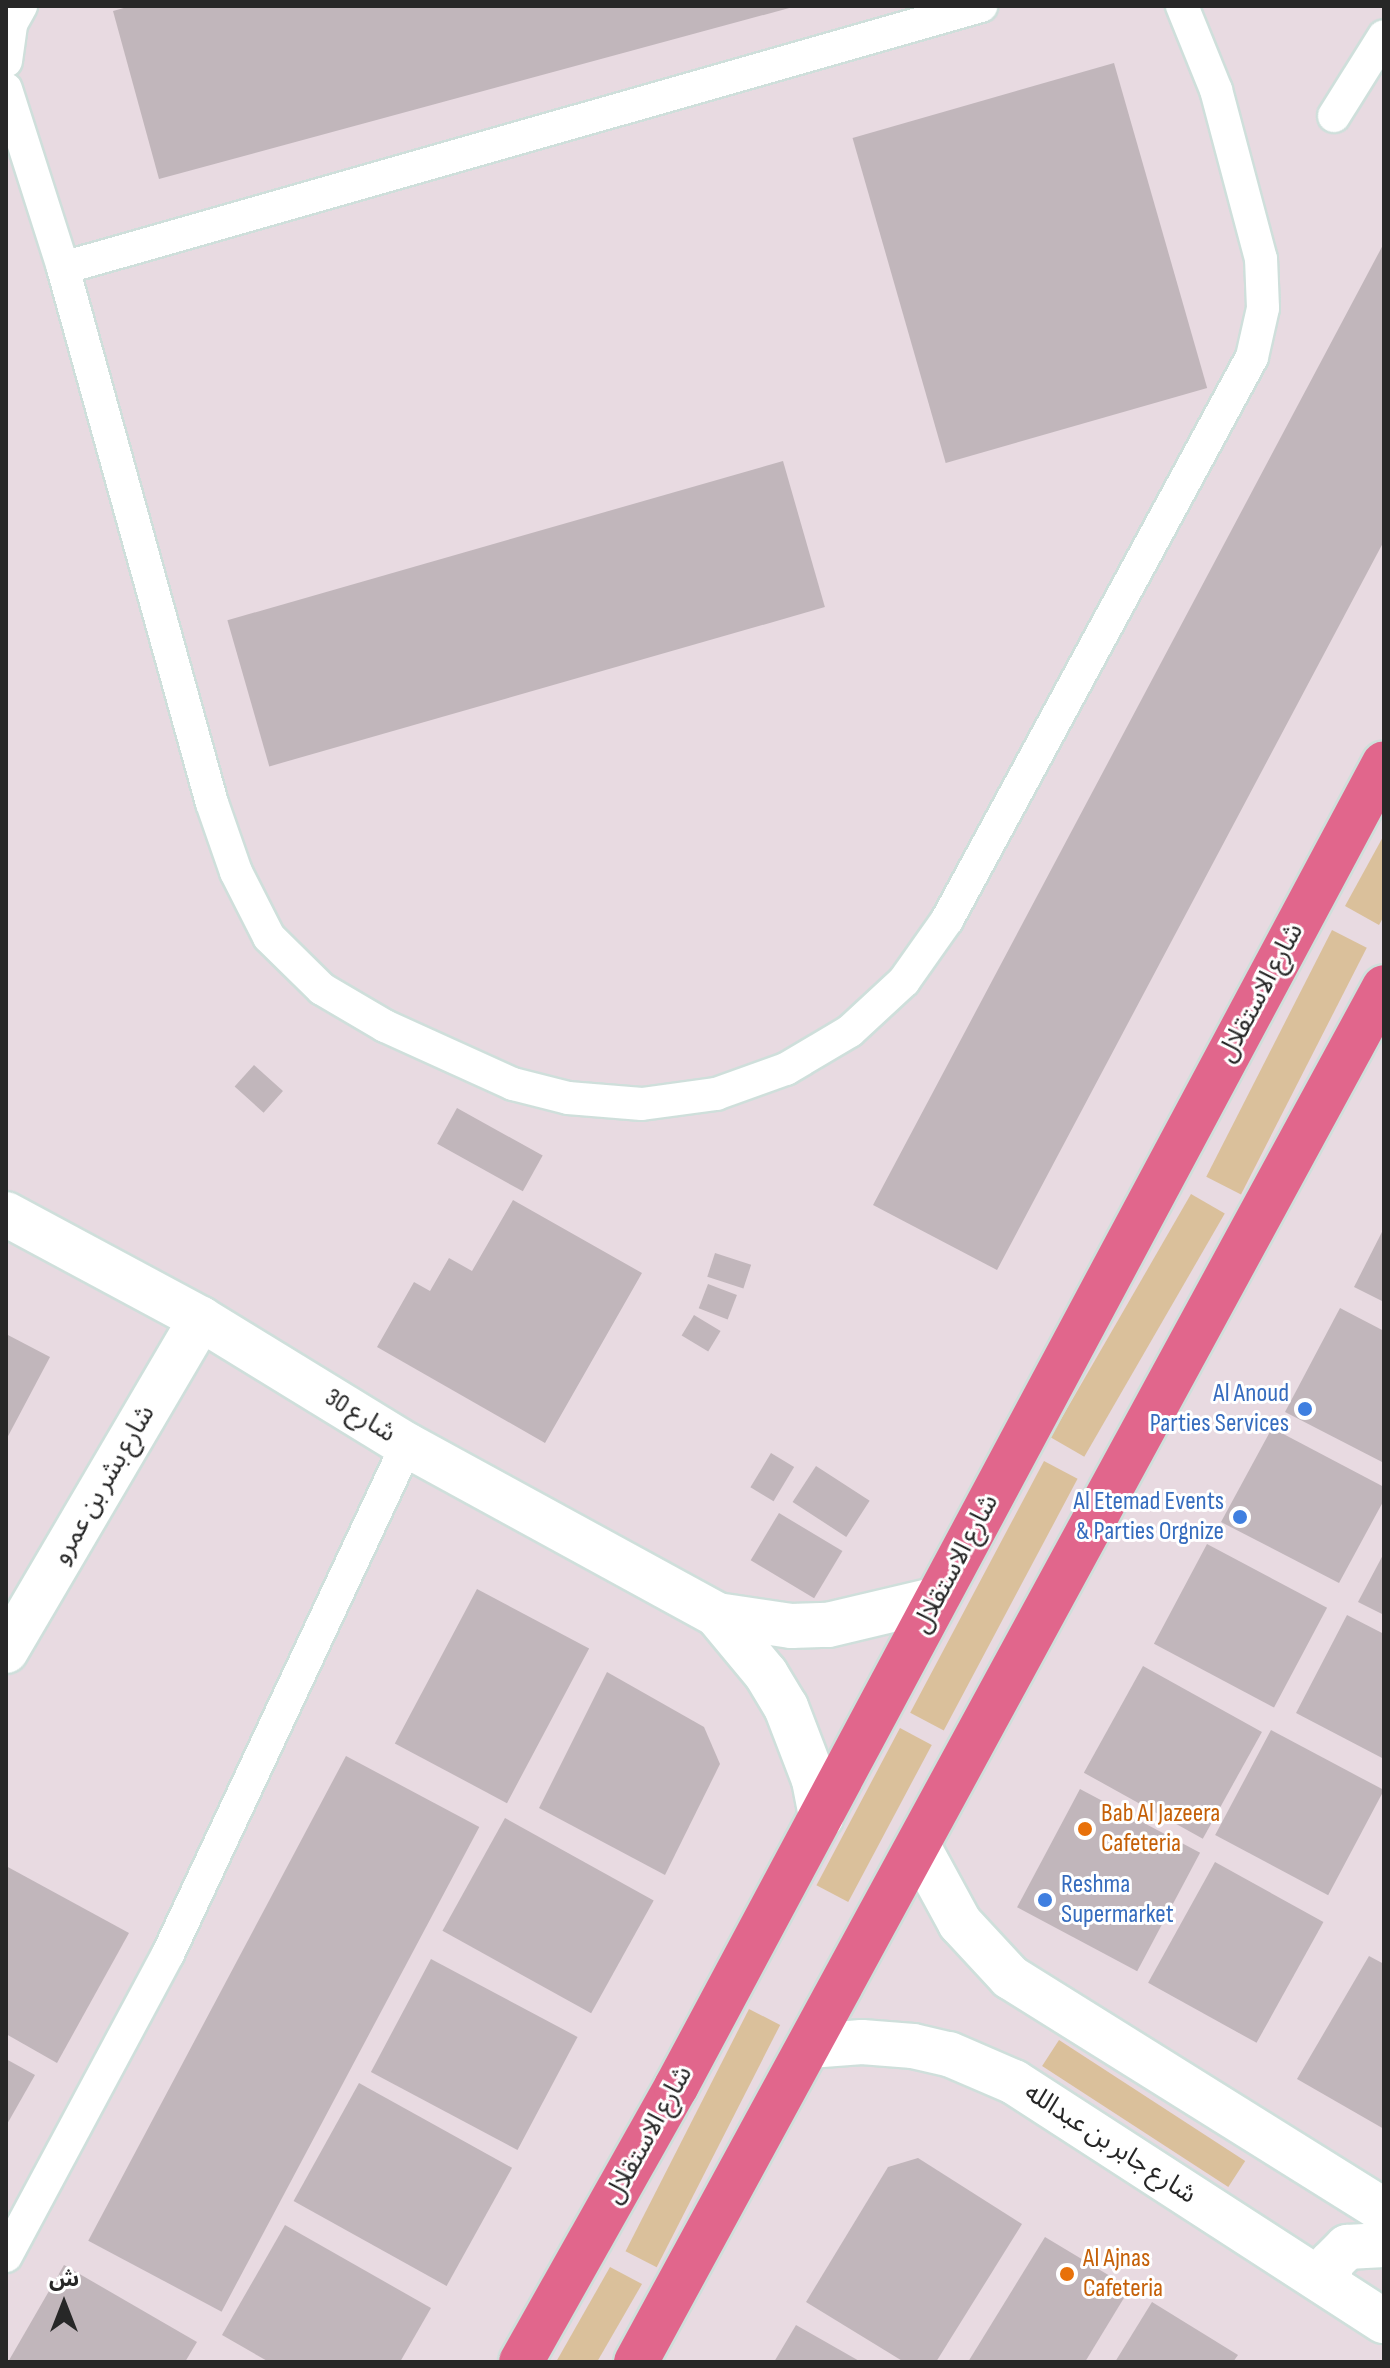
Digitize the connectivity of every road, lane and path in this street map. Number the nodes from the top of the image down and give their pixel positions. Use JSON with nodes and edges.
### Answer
{"nodes":[{"id":1,"x":21,"y":6,"type":"edge"},
{"id":2,"x":981,"y":6,"type":"edge"},
{"id":3,"x":1182,"y":6,"type":"edge"},
{"id":4,"x":1384,"y":36,"type":"edge"},
{"id":5,"x":6,"y":61,"type":"edge"},
{"id":6,"x":6,"y":89,"type":"edge"},
{"id":7,"x":1334,"y":116,"type":"dead end"},
{"id":8,"x":63,"y":268,"type":"junction"},
{"id":9,"x":1384,"y":763,"type":"edge"},
{"id":10,"x":1384,"y":987,"type":"edge"},
{"id":11,"x":6,"y":1214,"type":"edge"},
{"id":12,"x":201,"y":1319,"type":"junction"},
{"id":13,"x":407,"y":1445,"type":"junction"},
{"id":14,"x":937,"y":1599,"type":"junction"},
{"id":15,"x":717,"y":1615,"type":"junction"},
{"id":16,"x":6,"y":1651,"type":"edge"},
{"id":17,"x":821,"y":1817,"type":"junction"},
{"id":18,"x":918,"y":1846,"type":"junction"},
{"id":19,"x":809,"y":2046,"type":"junction"},
{"id":20,"x":1384,"y":2211,"type":"edge"},
{"id":21,"x":1384,"y":2245,"type":"edge"},
{"id":22,"x":6,"y":2256,"type":"edge"},
{"id":23,"x":1329,"y":2284,"type":"junction"},
{"id":24,"x":1384,"y":2321,"type":"edge"},
{"id":25,"x":521,"y":2362,"type":"edge"},
{"id":26,"x":636,"y":2362,"type":"edge"}],
"edges":[{"from":1,"to":5,"type":"lane"},
{"from":2,"to":8,"type":"lane"},
{"from":3,"to":8,"type":"lane"},
{"from":4,"to":7,"type":"lane"},
{"from":6,"to":8,"type":"lane"},
{"from":9,"to":14,"type":"main road","name":"شارع الاستقلال"},
{"from":10,"to":18,"type":"main road"},
{"from":11,"to":12,"type":"street","name":"شارع 30"},
{"from":12,"to":13,"type":"street","name":"شارع 30"},
{"from":12,"to":16,"type":"street","name":"شارع بشر بن عمرو"},
{"from":13,"to":15,"type":"street","name":"شارع 30"},
{"from":13,"to":22,"type":"lane"},
{"from":14,"to":15,"type":"street","name":"شارع 30"},
{"from":14,"to":17,"type":"main road","name":"شارع الاستقلال"},
{"from":15,"to":17,"type":"street","name":"شارع 30"},
{"from":17,"to":25,"type":"main road","name":"شارع الاستقلال"},
{"from":18,"to":19,"type":"main road"},
{"from":18,"to":20,"type":"street"},
{"from":19,"to":23,"type":"street","name":"شارع جابر بن عبدالله"},
{"from":19,"to":26,"type":"main road"},
{"from":21,"to":23,"type":"street"},
{"from":23,"to":24,"type":"street","name":"شارع جابر بن عبدالله"}]}
